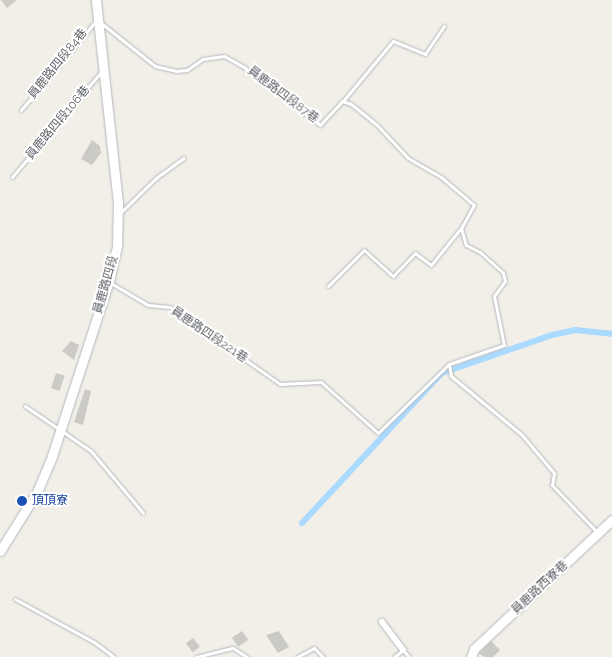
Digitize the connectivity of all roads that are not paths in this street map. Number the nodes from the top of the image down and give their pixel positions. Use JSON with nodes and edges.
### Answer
{"nodes":[{"id":1,"x":96,"y":0,"type":"edge"},
{"id":2,"x":98,"y":20,"type":"junction"},
{"id":3,"x":444,"y":26,"type":"dead end"},
{"id":4,"x":103,"y":70,"type":"junction"},
{"id":5,"x":343,"y":101,"type":"junction"},
{"id":6,"x":21,"y":110,"type":"dead end"},
{"id":7,"x":184,"y":158,"type":"dead end"},
{"id":8,"x":12,"y":177,"type":"dead end"},
{"id":9,"x":118,"y":216,"type":"junction"},
{"id":10,"x":461,"y":228,"type":"junction"},
{"id":11,"x":109,"y":282,"type":"junction"},
{"id":12,"x":328,"y":286,"type":"dead end"},
{"id":13,"x":449,"y":364,"type":"junction"},
{"id":14,"x":25,"y":406,"type":"dead end"},
{"id":15,"x":61,"y":431,"type":"junction"},
{"id":16,"x":143,"y":513,"type":"dead end"},
{"id":17,"x":612,"y":520,"type":"edge"},
{"id":18,"x":599,"y":534,"type":"junction"},
{"id":19,"x":0,"y":551,"type":"edge"},
{"id":20,"x":15,"y":599,"type":"dead end"},
{"id":21,"x":382,"y":622,"type":"dead end"},
{"id":22,"x":403,"y":650,"type":"junction"},
{"id":23,"x":114,"y":657,"type":"edge"},
{"id":24,"x":196,"y":657,"type":"edge"},
{"id":25,"x":247,"y":657,"type":"edge"},
{"id":26,"x":297,"y":657,"type":"edge"},
{"id":27,"x":323,"y":657,"type":"edge"},
{"id":28,"x":394,"y":657,"type":"edge"},
{"id":29,"x":409,"y":657,"type":"edge"},
{"id":30,"x":471,"y":657,"type":"edge"}],
"edges":[{"from":1,"to":2,"type":"main road","name":"員鹿路四段"},
{"from":2,"to":4,"type":"main road","name":"員鹿路四段"},
{"from":2,"to":5,"type":"lane","name":"員鹿路四段87巷"},
{"from":2,"to":6,"type":"lane","name":"員鹿路四段84巷"},
{"from":3,"to":5,"type":"lane"},
{"from":4,"to":8,"type":"lane","name":"員鹿路四段106巷"},
{"from":4,"to":9,"type":"main road","name":"員鹿路四段"},
{"from":5,"to":10,"type":"lane"},
{"from":7,"to":9,"type":"lane"},
{"from":9,"to":11,"type":"main road","name":"員鹿路四段"},
{"from":10,"to":12,"type":"lane"},
{"from":10,"to":13,"type":"lane"},
{"from":11,"to":13,"type":"lane","name":"員鹿路四段221巷"},
{"from":11,"to":15,"type":"main road","name":"員鹿路四段"},
{"from":13,"to":18,"type":"lane"},
{"from":14,"to":15,"type":"lane"},
{"from":15,"to":16,"type":"lane"},
{"from":15,"to":19,"type":"main road","name":"員鹿路四段"},
{"from":17,"to":18,"type":"main road","name":"員鹿路西寮巷"},
{"from":18,"to":30,"type":"main road","name":"員鹿路西寮巷"},
{"from":20,"to":23,"type":"lane"},
{"from":21,"to":22,"type":"street"},
{"from":22,"to":28,"type":"lane"},
{"from":22,"to":29,"type":"lane"},
{"from":24,"to":25,"type":"lane"},
{"from":26,"to":27,"type":"lane"}]}
